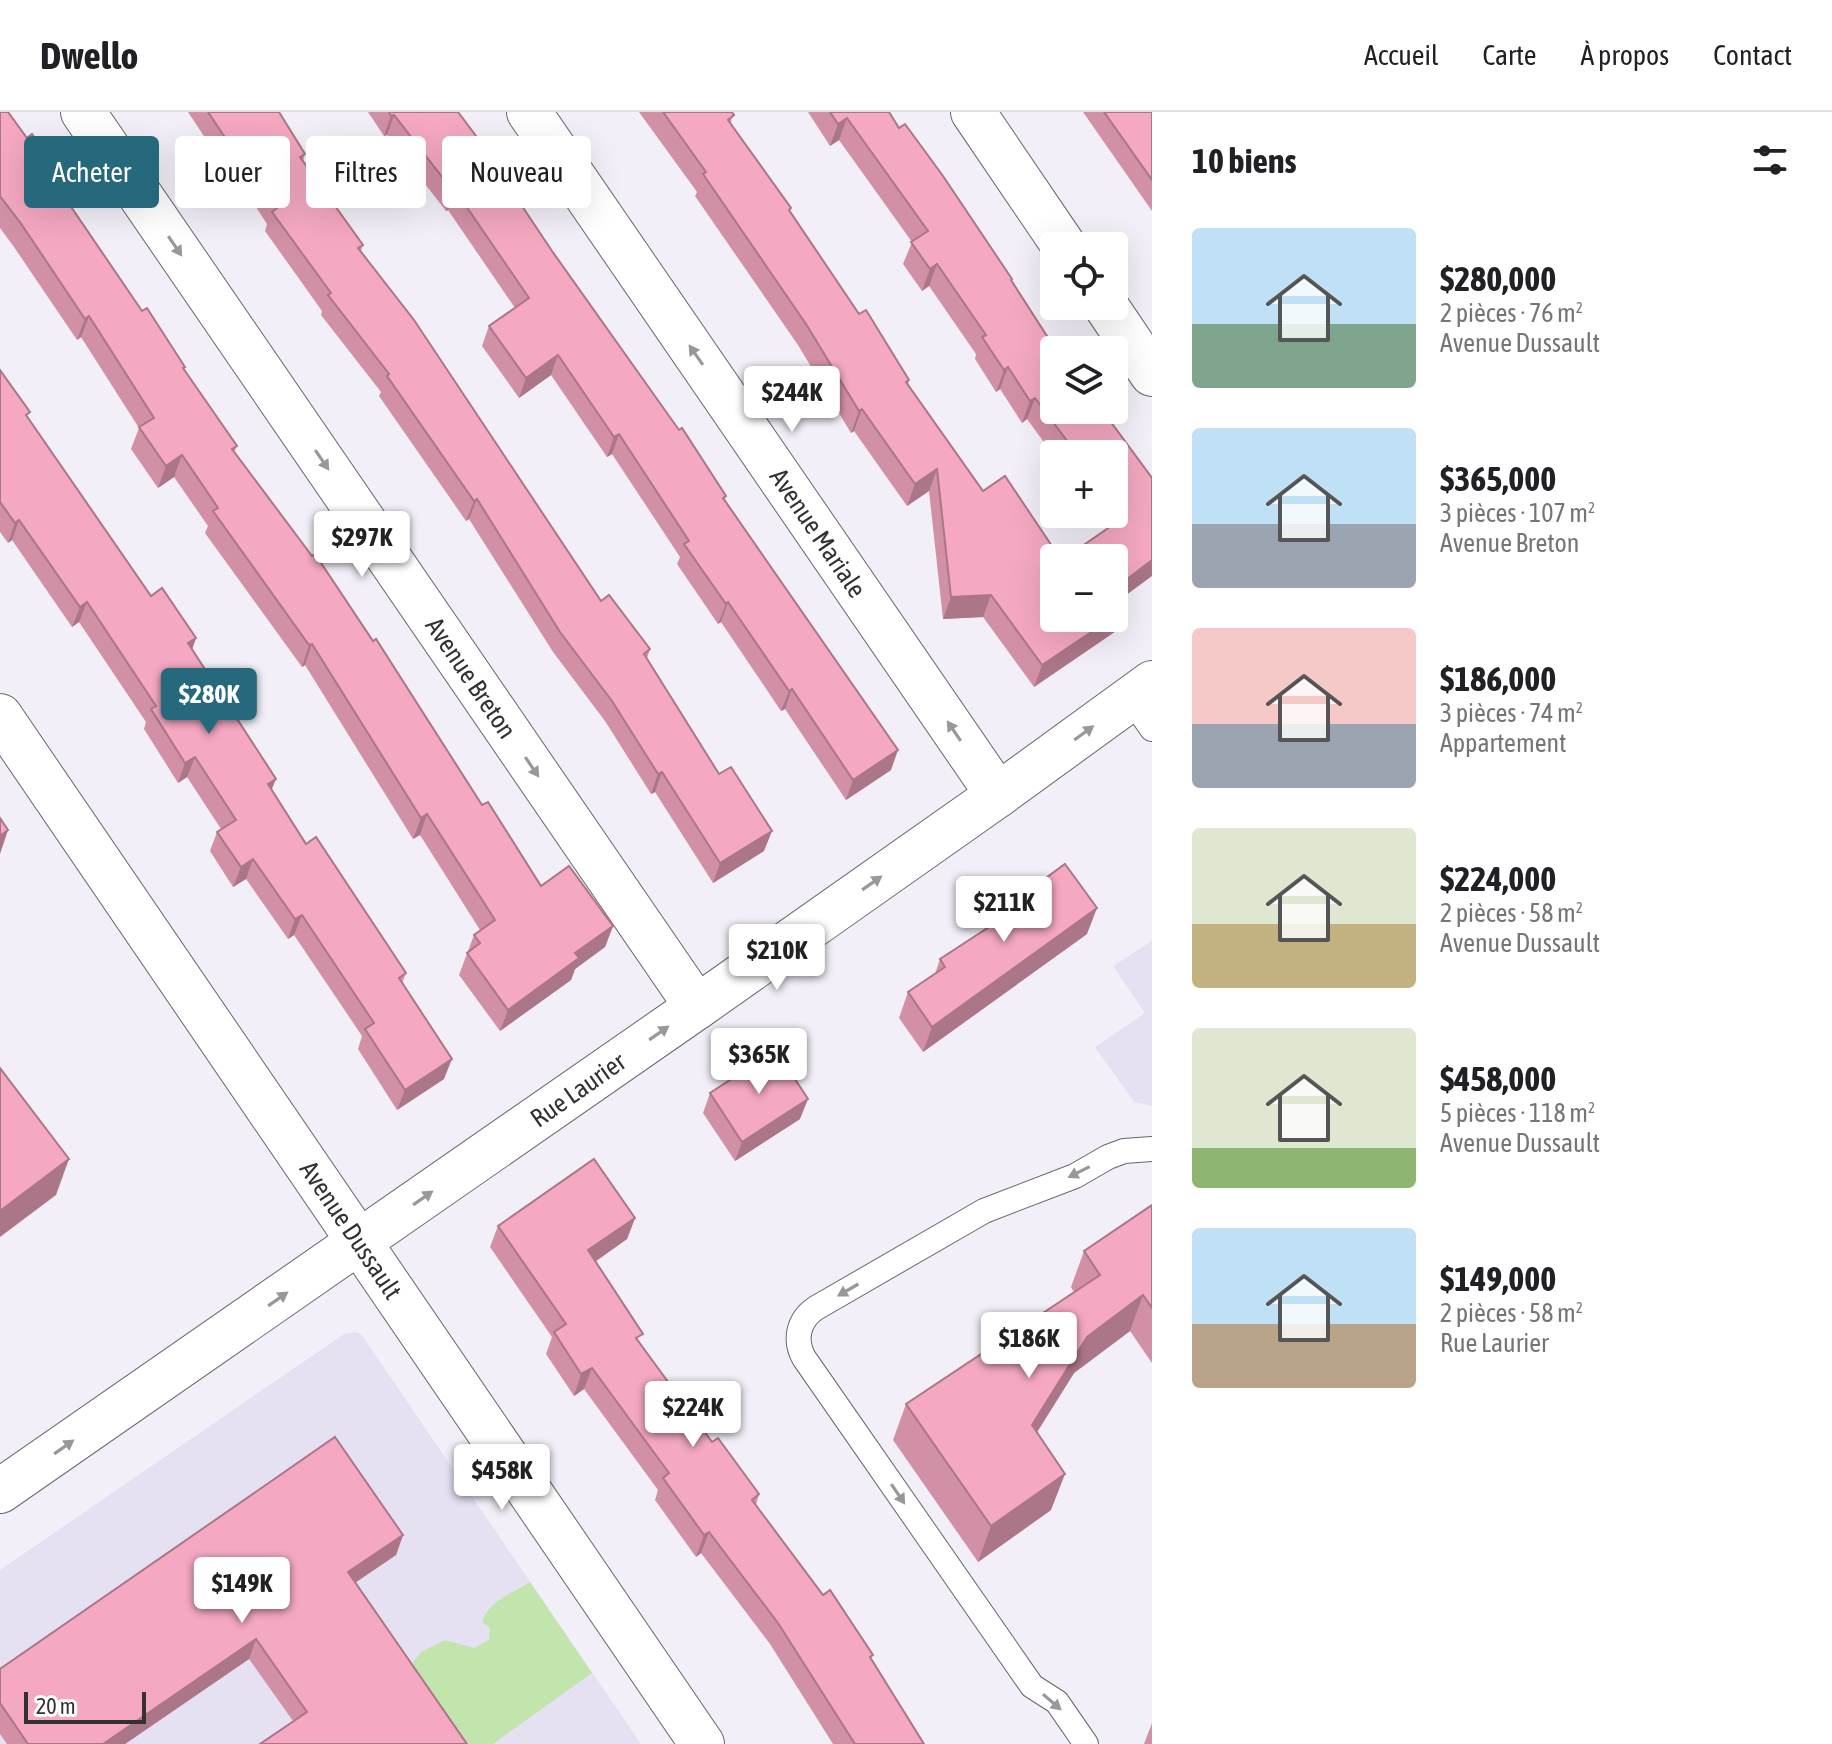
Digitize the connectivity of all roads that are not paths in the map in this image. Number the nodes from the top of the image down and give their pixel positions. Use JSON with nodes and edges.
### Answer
{"nodes":[{"id":1,"x":83,"y":112,"type":"edge"},
{"id":2,"x":529,"y":112,"type":"edge"},
{"id":3,"x":973,"y":112,"type":"edge"},
{"id":4,"x":1054,"y":232,"type":"edge"},
{"id":5,"x":1115,"y":320,"type":"edge"},
{"id":6,"x":1152,"y":374,"type":"edge"},
{"id":7,"x":1145,"y":704,"type":"edge"},
{"id":8,"x":0,"y":716,"type":"edge"},
{"id":9,"x":998,"y":795,"type":"junction"},
{"id":10,"x":697,"y":1007,"type":"junction"},
{"id":11,"x":1152,"y":1149,"type":"edge"},
{"id":12,"x":359,"y":1242,"type":"junction"},
{"id":13,"x":0,"y":1491,"type":"edge"},
{"id":14,"x":702,"y":1744,"type":"edge"},
{"id":15,"x":1086,"y":1744,"type":"edge"}],
"edges":[{"from":1,"to":10,"type":"street","name":"Avenue Breton","one_way":true},
{"from":9,"to":2,"type":"street","name":"Avenue Mariale","one_way":true},
{"from":3,"to":4,"type":"street"},
{"from":5,"to":6,"type":"street"},
{"from":9,"to":7,"type":"street","name":"Rue Laurier","one_way":true},
{"from":8,"to":12,"type":"street","name":"Avenue Dussault"},
{"from":10,"to":9,"type":"street","name":"Rue Laurier","one_way":true},
{"from":12,"to":10,"type":"street","name":"Rue Laurier","one_way":true},
{"from":11,"to":15,"type":"lane","one_way":true},
{"from":13,"to":12,"type":"street","name":"Rue Laurier","one_way":true},
{"from":12,"to":14,"type":"street","name":"Avenue Dussault"}]}
